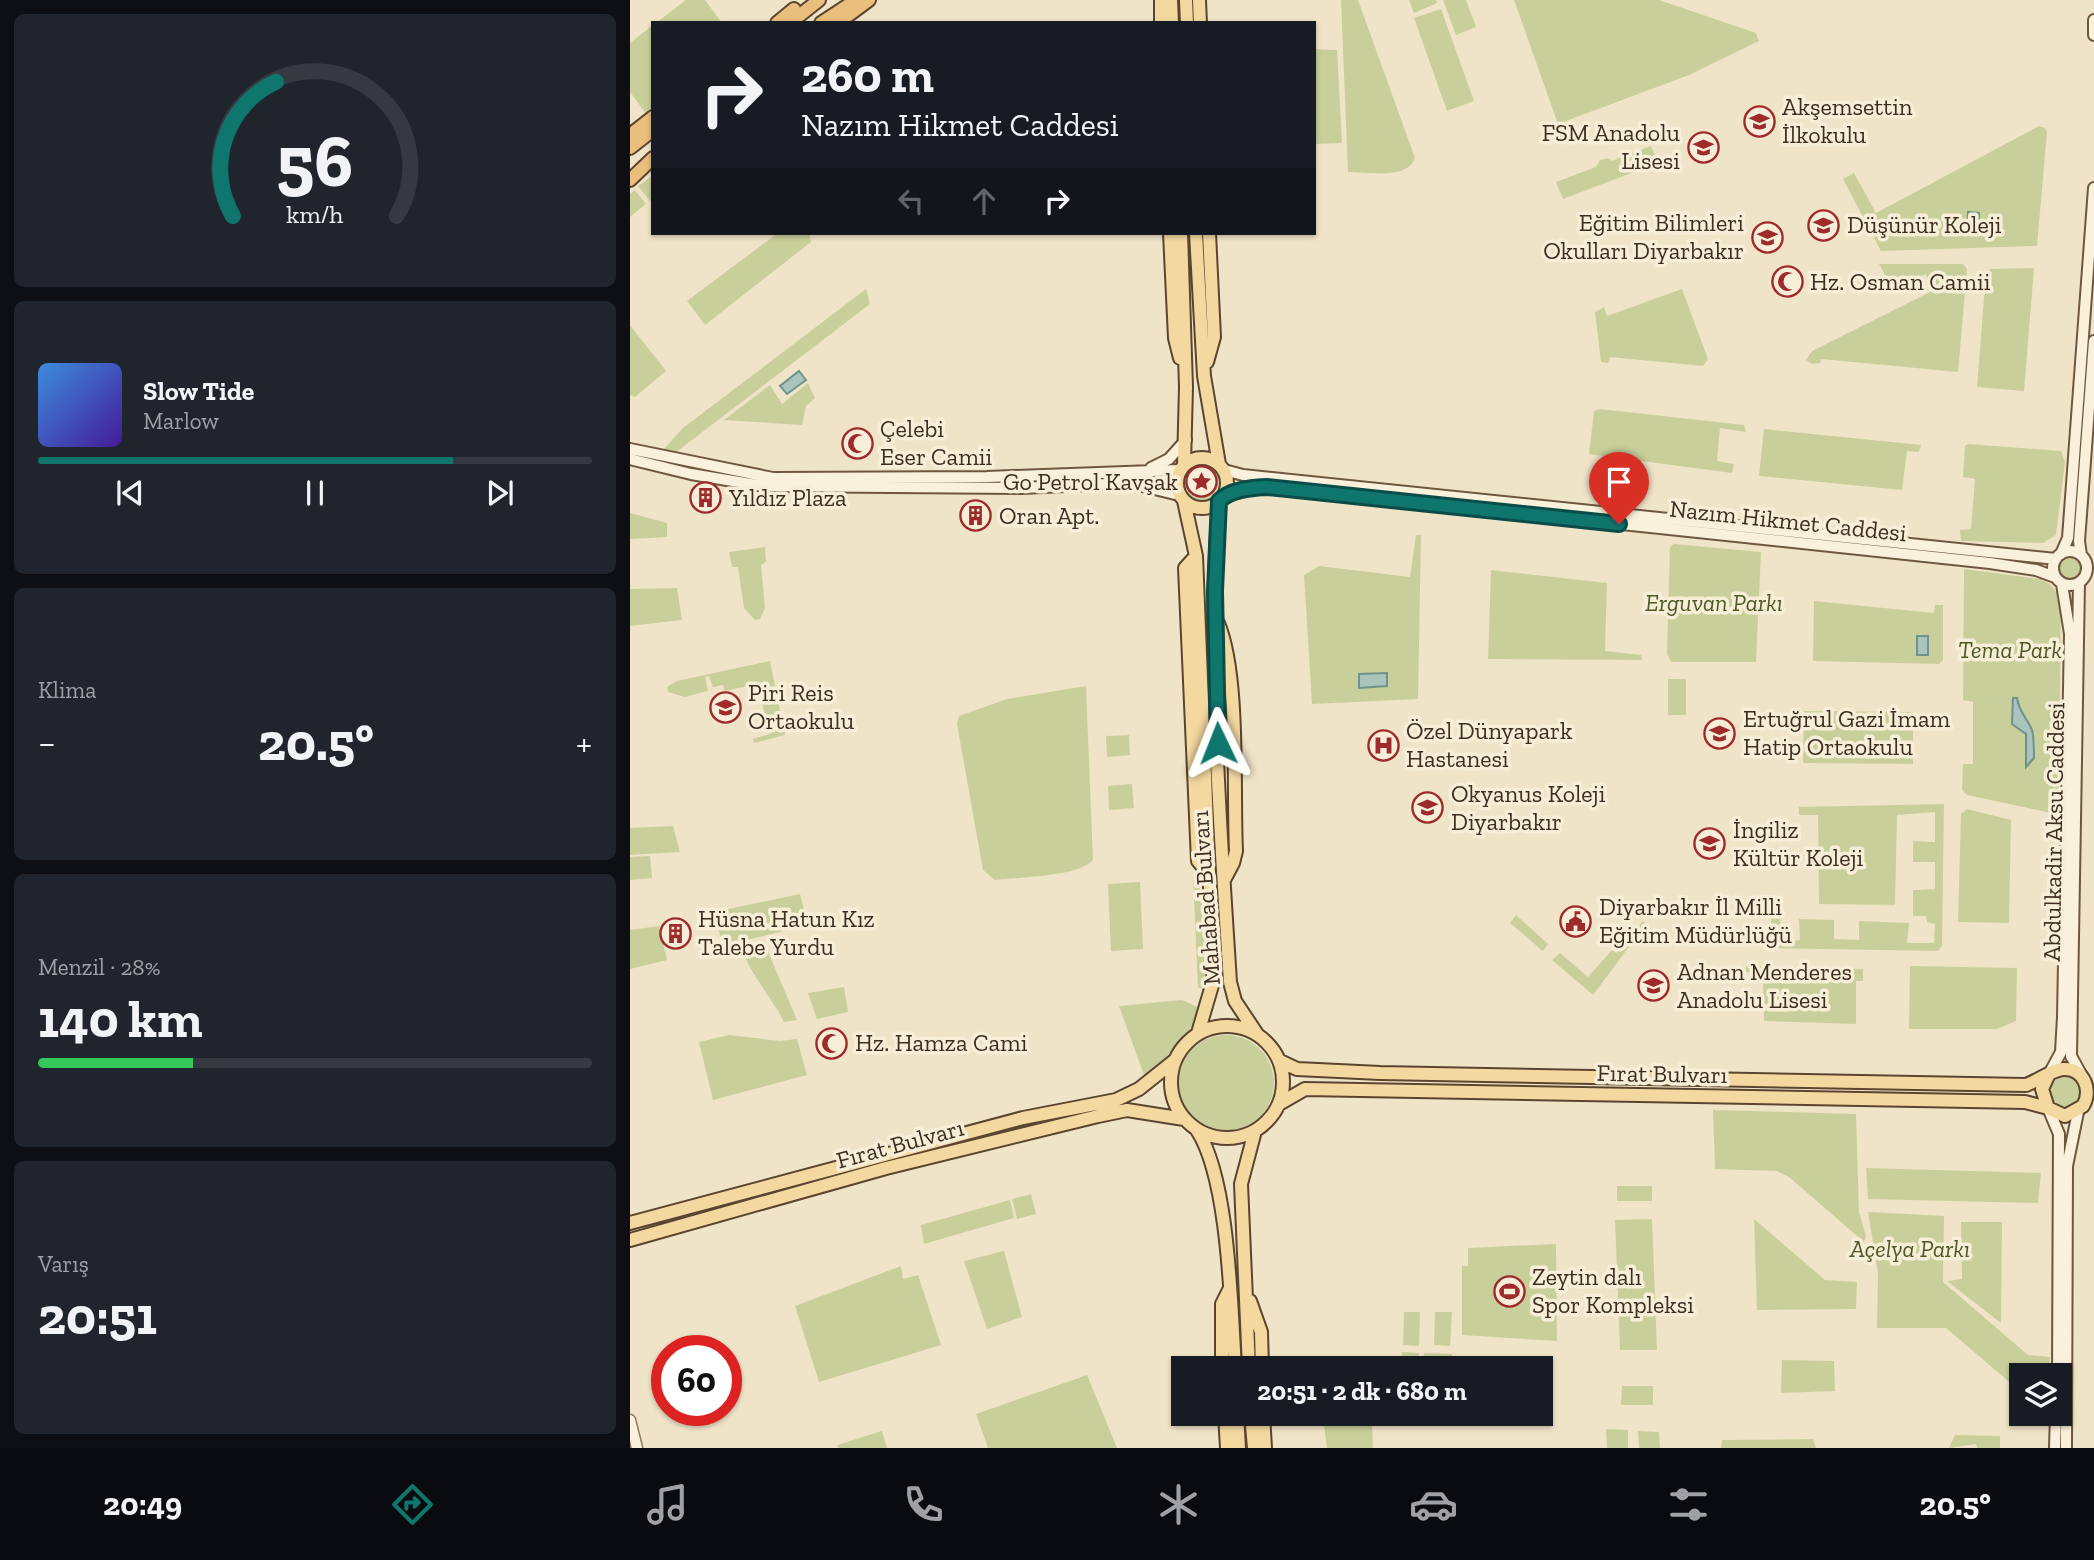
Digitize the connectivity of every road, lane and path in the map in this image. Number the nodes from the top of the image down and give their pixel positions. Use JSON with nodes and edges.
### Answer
{"nodes":[{"id":1,"x":844,"y":0,"type":"edge"},
{"id":2,"x":856,"y":0,"type":"edge"},
{"id":3,"x":869,"y":0,"type":"edge"},
{"id":4,"x":1161,"y":0,"type":"edge"},
{"id":5,"x":1171,"y":0,"type":"edge"},
{"id":6,"x":1186,"y":0,"type":"edge"},
{"id":7,"x":1199,"y":0,"type":"edge"},
{"id":8,"x":812,"y":2,"type":"edge"},
{"id":9,"x":2094,"y":20,"type":"edge"},
{"id":10,"x":780,"y":21,"type":"edge"},
{"id":11,"x":792,"y":21,"type":"edge"},
{"id":12,"x":820,"y":21,"type":"edge"},
{"id":13,"x":821,"y":21,"type":"edge"},
{"id":14,"x":841,"y":21,"type":"edge"},
{"id":15,"x":1161,"y":21,"type":"edge"},
{"id":16,"x":1172,"y":21,"type":"edge"},
{"id":17,"x":1187,"y":21,"type":"edge"},
{"id":18,"x":1200,"y":21,"type":"edge"},
{"id":19,"x":2094,"y":35,"type":"edge"},
{"id":20,"x":651,"y":119,"type":"edge"},
{"id":21,"x":651,"y":132,"type":"edge"},
{"id":22,"x":630,"y":135,"type":"edge"},
{"id":23,"x":630,"y":146,"type":"edge"},
{"id":24,"x":651,"y":153,"type":"edge"},
{"id":25,"x":651,"y":160,"type":"edge"},
{"id":26,"x":651,"y":168,"type":"edge"},
{"id":27,"x":630,"y":169,"type":"edge"},
{"id":28,"x":630,"y":182,"type":"edge"},
{"id":29,"x":2094,"y":188,"type":"edge"},
{"id":30,"x":1170,"y":235,"type":"edge"},
{"id":31,"x":1181,"y":235,"type":"edge"},
{"id":32,"x":1196,"y":235,"type":"edge"},
{"id":33,"x":1209,"y":235,"type":"edge"},
{"id":34,"x":2094,"y":341,"type":"edge"},
{"id":35,"x":1204,"y":376,"type":"junction"},
{"id":36,"x":1186,"y":387,"type":"junction"},
{"id":37,"x":1185,"y":440,"type":"junction"},
{"id":38,"x":630,"y":449,"type":"edge"},
{"id":39,"x":630,"y":459,"type":"edge"},
{"id":40,"x":1182,"y":467,"type":"junction"},
{"id":41,"x":1221,"y":467,"type":"junction"},
{"id":42,"x":1139,"y":472,"type":"junction"},
{"id":43,"x":1182,"y":498,"type":"junction"},
{"id":44,"x":1221,"y":499,"type":"junction"},
{"id":45,"x":2059,"y":556,"type":"junction"},
{"id":46,"x":2087,"y":558,"type":"edge"},
{"id":47,"x":2094,"y":578,"type":"edge"},
{"id":48,"x":2059,"y":580,"type":"junction"},
{"id":49,"x":2080,"y":582,"type":"junction"},
{"id":50,"x":1198,"y":1033,"type":"junction"},
{"id":51,"x":1257,"y":1034,"type":"junction"},
{"id":52,"x":1174,"y":1061,"type":"junction"},
{"id":53,"x":1280,"y":1061,"type":"junction"},
{"id":54,"x":2048,"y":1076,"type":"junction"},
{"id":55,"x":2089,"y":1081,"type":"edge"},
{"id":56,"x":1279,"y":1104,"type":"junction"},
{"id":57,"x":1116,"y":1106,"type":"junction"},
{"id":58,"x":2094,"y":1106,"type":"edge"},
{"id":59,"x":2048,"y":1108,"type":"junction"},
{"id":60,"x":2078,"y":1112,"type":"junction"},
{"id":61,"x":1184,"y":1119,"type":"junction"},
{"id":62,"x":1197,"y":1130,"type":"junction"},
{"id":63,"x":1255,"y":1130,"type":"junction"},
{"id":64,"x":630,"y":1223,"type":"edge"},
{"id":65,"x":630,"y":1240,"type":"edge"},
{"id":66,"x":1246,"y":1287,"type":"junction"},
{"id":67,"x":1229,"y":1290,"type":"junction"},
{"id":68,"x":1222,"y":1356,"type":"edge"},
{"id":69,"x":1234,"y":1356,"type":"edge"},
{"id":70,"x":1249,"y":1356,"type":"edge"},
{"id":71,"x":1262,"y":1356,"type":"edge"},
{"id":72,"x":2057,"y":1363,"type":"edge"},
{"id":73,"x":630,"y":1420,"type":"edge"},
{"id":74,"x":1226,"y":1426,"type":"edge"},
{"id":75,"x":1238,"y":1426,"type":"edge"},
{"id":76,"x":1252,"y":1426,"type":"edge"},
{"id":77,"x":1264,"y":1426,"type":"edge"},
{"id":78,"x":2056,"y":1426,"type":"edge"},
{"id":79,"x":637,"y":1448,"type":"edge"},
{"id":80,"x":1227,"y":1448,"type":"edge"},
{"id":81,"x":1239,"y":1448,"type":"edge"},
{"id":82,"x":1254,"y":1448,"type":"edge"},
{"id":83,"x":1265,"y":1448,"type":"edge"},
{"id":84,"x":2055,"y":1448,"type":"edge"},
{"id":85,"x":2066,"y":1448,"type":"edge"}],
"edges":[{"from":1,"to":12,"type":"highway"},
{"from":2,"to":13,"type":"highway"},
{"from":3,"to":14,"type":"highway"},
{"from":4,"to":15,"type":"main road"},
{"from":5,"to":16,"type":"main road"},
{"from":6,"to":17,"type":"main road"},
{"from":7,"to":18,"type":"main road"},
{"from":8,"to":10,"type":"highway"},
{"from":8,"to":11,"type":"highway"},
{"from":9,"to":19,"type":"main road"},
{"from":20,"to":22,"type":"highway"},
{"from":21,"to":23,"type":"highway"},
{"from":24,"to":27,"type":"highway"},
{"from":25,"to":28,"type":"highway"},
{"from":26,"to":28,"type":"highway"},
{"from":29,"to":45,"type":"main road"},
{"from":30,"to":36,"type":"main road"},
{"from":31,"to":36,"type":"main road"},
{"from":32,"to":35,"type":"main road"},
{"from":33,"to":35,"type":"main road"},
{"from":34,"to":46,"type":"main road"},
{"from":35,"to":41,"type":"main road"},
{"from":36,"to":37,"type":"main road"},
{"from":37,"to":40,"type":"main road"},
{"from":37,"to":42,"type":"main road"},
{"from":38,"to":42,"type":"main road"},
{"from":39,"to":43,"type":"main road"},
{"from":40,"to":41,"type":"main road"},
{"from":40,"to":42,"type":"main road"},
{"from":40,"to":43,"type":"main road"},
{"from":41,"to":44,"type":"main road"},
{"from":41,"to":45,"type":"main road","name":"Nazım Hikmet Caddesi"},
{"from":43,"to":44,"type":"main road"},
{"from":43,"to":50,"type":"main road","name":"Mahabad Bulvarı"},
{"from":44,"to":48,"type":"main road","name":"Nazım Hikmet Caddesi"},
{"from":44,"to":51,"type":"main road","name":"Mahabad Bulvarı"},
{"from":45,"to":46,"type":"main road"},
{"from":45,"to":48,"type":"main road"},
{"from":46,"to":49,"type":"main road"},
{"from":47,"to":49,"type":"main road"},
{"from":48,"to":49,"type":"main road"},
{"from":48,"to":54,"type":"main road","name":"Abdulkadir Aksu Caddesi"},
{"from":49,"to":55,"type":"main road","name":"Abdulkadir Aksu Caddesi"},
{"from":50,"to":51,"type":"main road"},
{"from":50,"to":52,"type":"main road"},
{"from":51,"to":53,"type":"main road"},
{"from":52,"to":57,"type":"main road","name":"Fırat Bulvarı"},
{"from":52,"to":61,"type":"main road"},
{"from":53,"to":54,"type":"main road","name":"Fırat Bulvarı"},
{"from":53,"to":56,"type":"main road"},
{"from":54,"to":55,"type":"main road"},
{"from":54,"to":59,"type":"main road"},
{"from":55,"to":60,"type":"main road"},
{"from":56,"to":59,"type":"main road","name":"Fırat Bulvarı"},
{"from":56,"to":63,"type":"main road"},
{"from":57,"to":61,"type":"main road","name":"Fırat Bulvarı"},
{"from":57,"to":64,"type":"main road","name":"Fırat Bulvarı"},
{"from":57,"to":65,"type":"main road","name":"Fırat Bulvarı"},
{"from":58,"to":60,"type":"main road"},
{"from":59,"to":60,"type":"main road"},
{"from":59,"to":72,"type":"main road"},
{"from":60,"to":85,"type":"main road"},
{"from":61,"to":62,"type":"main road"},
{"from":62,"to":63,"type":"main road"},
{"from":62,"to":67,"type":"main road"},
{"from":63,"to":66,"type":"main road"},
{"from":66,"to":70,"type":"main road"},
{"from":66,"to":71,"type":"main road"},
{"from":67,"to":68,"type":"main road"},
{"from":67,"to":69,"type":"main road"},
{"from":73,"to":79,"type":"street"},
{"from":74,"to":80,"type":"main road"},
{"from":75,"to":81,"type":"main road"},
{"from":76,"to":82,"type":"main road"},
{"from":77,"to":83,"type":"main road"},
{"from":78,"to":84,"type":"main road"}]}
